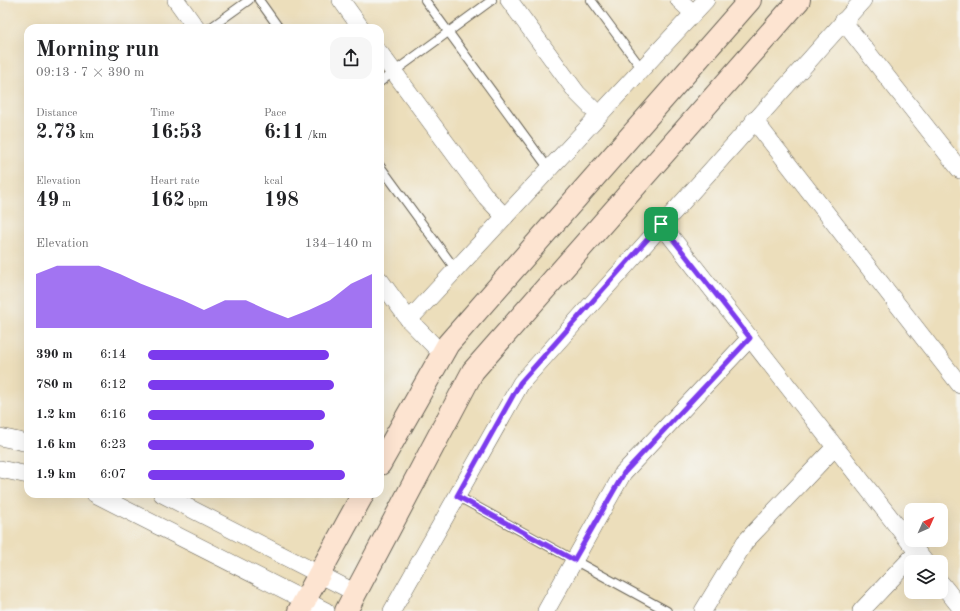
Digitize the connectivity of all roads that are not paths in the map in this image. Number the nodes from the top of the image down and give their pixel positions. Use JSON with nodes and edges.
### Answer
{"nodes":[{"id":1,"x":176,"y":0,"type":"edge"},
{"id":2,"x":249,"y":0,"type":"edge"},
{"id":3,"x":259,"y":0,"type":"edge"},
{"id":4,"x":341,"y":0,"type":"edge"},
{"id":5,"x":425,"y":0,"type":"edge"},
{"id":6,"x":492,"y":0,"type":"edge"},
{"id":7,"x":509,"y":0,"type":"edge"},
{"id":8,"x":591,"y":0,"type":"edge"},
{"id":9,"x":679,"y":0,"type":"edge"},
{"id":10,"x":706,"y":0,"type":"edge"},
{"id":11,"x":750,"y":0,"type":"edge"},
{"id":12,"x":799,"y":0,"type":"edge"},
{"id":13,"x":863,"y":0,"type":"edge"},
{"id":14,"x":693,"y":13,"type":"junction"},
{"id":15,"x":843,"y":21,"type":"junction"},
{"id":16,"x":193,"y":24,"type":"edge"},
{"id":17,"x":216,"y":24,"type":"edge"},
{"id":18,"x":276,"y":24,"type":"edge"},
{"id":19,"x":358,"y":24,"type":"edge"},
{"id":20,"x":448,"y":32,"type":"junction"},
{"id":21,"x":384,"y":58,"type":"edge"},
{"id":22,"x":642,"y":69,"type":"junction"},
{"id":23,"x":394,"y":72,"type":"junction"},
{"id":24,"x":384,"y":79,"type":"edge"},
{"id":25,"x":599,"y":115,"type":"junction"},
{"id":26,"x":754,"y":120,"type":"junction"},
{"id":27,"x":549,"y":169,"type":"junction"},
{"id":28,"x":960,"y":170,"type":"edge"},
{"id":29,"x":384,"y":171,"type":"edge"},
{"id":30,"x":505,"y":217,"type":"junction"},
{"id":31,"x":661,"y":224,"type":"junction"},
{"id":32,"x":456,"y":270,"type":"junction"},
{"id":33,"x":384,"y":286,"type":"edge"},
{"id":34,"x":409,"y":320,"type":"junction"},
{"id":35,"x":750,"y":338,"type":"junction"},
{"id":36,"x":442,"y":354,"type":"junction"},
{"id":37,"x":960,"y":385,"type":"edge"},
{"id":38,"x":0,"y":437,"type":"edge"},
{"id":39,"x":24,"y":442,"type":"edge"},
{"id":40,"x":835,"y":447,"type":"junction"},
{"id":41,"x":384,"y":457,"type":"edge"},
{"id":42,"x":0,"y":469,"type":"edge"},
{"id":43,"x":24,"y":474,"type":"edge"},
{"id":44,"x":457,"y":496,"type":"junction"},
{"id":45,"x":102,"y":498,"type":"edge"},
{"id":46,"x":170,"y":498,"type":"edge"},
{"id":47,"x":361,"y":498,"type":"edge"},
{"id":48,"x":919,"y":555,"type":"edge"},
{"id":49,"x":574,"y":560,"type":"junction"},
{"id":50,"x":904,"y":572,"type":"edge"},
{"id":51,"x":318,"y":574,"type":"junction"},
{"id":52,"x":948,"y":592,"type":"edge"},
{"id":53,"x":351,"y":602,"type":"edge"},
{"id":54,"x":302,"y":605,"type":"edge"},
{"id":55,"x":960,"y":607,"type":"edge"},
{"id":56,"x":326,"y":611,"type":"edge"},
{"id":57,"x":392,"y":611,"type":"edge"},
{"id":58,"x":546,"y":611,"type":"edge"},
{"id":59,"x":667,"y":611,"type":"edge"},
{"id":60,"x":703,"y":611,"type":"edge"},
{"id":61,"x":861,"y":611,"type":"edge"}],
"edges":[{"from":1,"to":16,"type":"street"},
{"from":2,"to":17,"type":"lane"},
{"from":3,"to":18,"type":"lane"},
{"from":4,"to":19,"type":"street"},
{"from":5,"to":20,"type":"lane"},
{"from":6,"to":20,"type":"lane"},
{"from":7,"to":25,"type":"street"},
{"from":8,"to":22,"type":"lane"},
{"from":9,"to":14,"type":"street"},
{"from":10,"to":14,"type":"street"},
{"from":11,"to":36,"type":"street"},
{"from":12,"to":53,"type":"street"},
{"from":13,"to":15,"type":"street"},
{"from":14,"to":22,"type":"street"},
{"from":15,"to":26,"type":"street"},
{"from":15,"to":28,"type":"street"},
{"from":20,"to":23,"type":"lane"},
{"from":20,"to":27,"type":"lane"},
{"from":21,"to":23,"type":"street"},
{"from":22,"to":25,"type":"street"},
{"from":23,"to":24,"type":"lane"},
{"from":23,"to":30,"type":"street"},
{"from":25,"to":27,"type":"street"},
{"from":26,"to":31,"type":"street"},
{"from":26,"to":37,"type":"street"},
{"from":27,"to":30,"type":"street"},
{"from":29,"to":32,"type":"lane"},
{"from":30,"to":32,"type":"street"},
{"from":31,"to":35,"type":"street"},
{"from":31,"to":44,"type":"street"},
{"from":32,"to":34,"type":"street"},
{"from":33,"to":34,"type":"street"},
{"from":34,"to":36,"type":"street"},
{"from":35,"to":40,"type":"street"},
{"from":35,"to":49,"type":"street"},
{"from":36,"to":41,"type":"street"},
{"from":38,"to":39,"type":"street"},
{"from":40,"to":48,"type":"street"},
{"from":40,"to":60,"type":"street"},
{"from":42,"to":43,"type":"street"},
{"from":44,"to":49,"type":"lane"},
{"from":44,"to":57,"type":"street"},
{"from":45,"to":54,"type":"street"},
{"from":46,"to":51,"type":"street"},
{"from":47,"to":51,"type":"street"},
{"from":49,"to":58,"type":"street"},
{"from":49,"to":59,"type":"lane"},
{"from":50,"to":61,"type":"street"},
{"from":51,"to":53,"type":"street"},
{"from":51,"to":54,"type":"street"},
{"from":52,"to":55,"type":"street"},
{"from":54,"to":56,"type":"street"}]}
